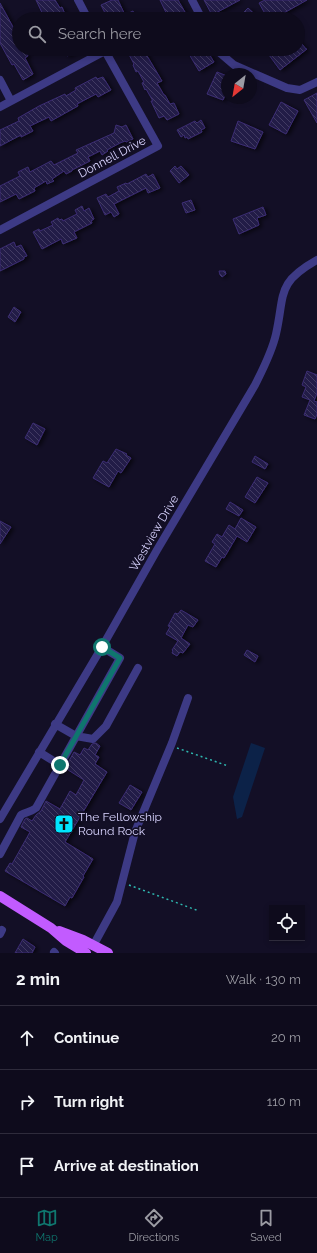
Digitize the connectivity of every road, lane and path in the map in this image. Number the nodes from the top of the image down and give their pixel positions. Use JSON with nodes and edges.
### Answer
{"nodes":[{"id":1,"x":78,"y":0,"type":"edge"},
{"id":2,"x":192,"y":0,"type":"edge"},
{"id":3,"x":84,"y":12,"type":"edge"},
{"id":4,"x":198,"y":12,"type":"edge"},
{"id":5,"x":93,"y":56,"type":"edge"},
{"id":6,"x":107,"y":56,"type":"edge"},
{"id":7,"x":224,"y":56,"type":"edge"},
{"id":8,"x":0,"y":80,"type":"edge"},
{"id":9,"x":317,"y":82,"type":"edge"},
{"id":10,"x":11,"y":101,"type":"junction"},
{"id":11,"x":0,"y":107,"type":"edge"},
{"id":12,"x":0,"y":230,"type":"edge"},
{"id":13,"x":317,"y":260,"type":"edge"},
{"id":14,"x":102,"y":647,"type":"junction"},
{"id":15,"x":138,"y":668,"type":"dead end"},
{"id":16,"x":188,"y":698,"type":"dead end"},
{"id":17,"x":55,"y":724,"type":"junction"},
{"id":18,"x":76,"y":736,"type":"junction"},
{"id":19,"x":174,"y":748,"type":"dead end"},
{"id":20,"x":39,"y":752,"type":"junction"},
{"id":21,"x":60,"y":765,"type":"junction"},
{"id":22,"x":228,"y":766,"type":"dead end"},
{"id":23,"x":0,"y":819,"type":"edge"},
{"id":24,"x":3,"y":840,"type":"edge"},
{"id":25,"x":0,"y":854,"type":"edge"},
{"id":26,"x":127,"y":884,"type":"dead end"},
{"id":27,"x":0,"y":896,"type":"edge"},
{"id":28,"x":199,"y":911,"type":"dead end"},
{"id":29,"x":90,"y":949,"type":"edge"},
{"id":30,"x":108,"y":953,"type":"edge"}],
"edges":[{"from":1,"to":3,"type":"street"},
{"from":2,"to":4,"type":"street"},
{"from":5,"to":10,"type":"street"},
{"from":6,"to":12,"type":"street","name":"Donnell Drive"},
{"from":7,"to":9,"type":"street"},
{"from":8,"to":10,"type":"street"},
{"from":10,"to":11,"type":"street"},
{"from":13,"to":14,"type":"street","name":"Westview Drive"},
{"from":14,"to":17,"type":"street","name":"Westview Drive"},
{"from":14,"to":18,"type":"street"},
{"from":15,"to":18,"type":"street"},
{"from":16,"to":29,"type":"street"},
{"from":17,"to":18,"type":"street"},
{"from":17,"to":20,"type":"street","name":"Westview Drive"},
{"from":18,"to":21,"type":"street"},
{"from":19,"to":22,"type":"path"},
{"from":20,"to":21,"type":"street"},
{"from":20,"to":23,"type":"street","name":"Westview Drive"},
{"from":21,"to":24,"type":"street"},
{"from":24,"to":25,"type":"street"},
{"from":26,"to":28,"type":"path"},
{"from":27,"to":29,"type":"main road"},
{"from":29,"to":30,"type":"main road"}]}
